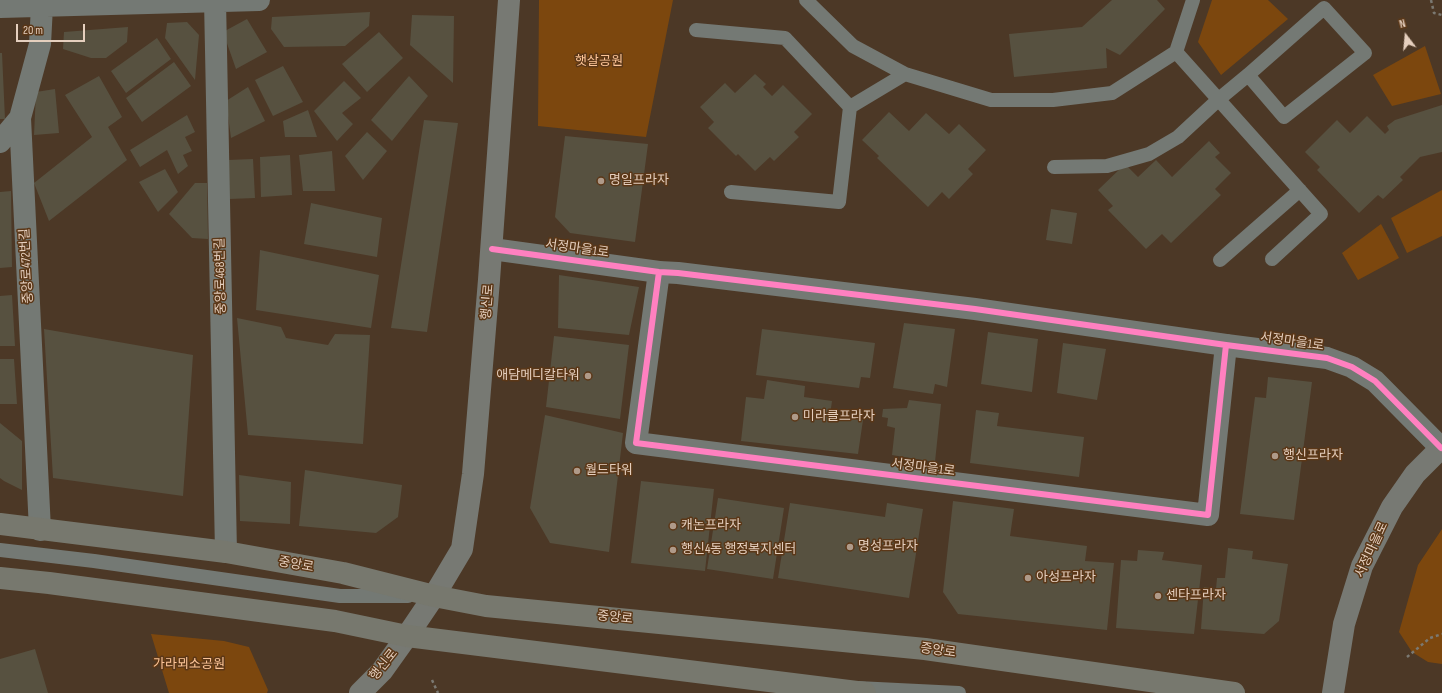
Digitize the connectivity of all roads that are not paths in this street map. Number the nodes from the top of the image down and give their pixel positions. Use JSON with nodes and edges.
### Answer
{"nodes":[{"id":1,"x":259,"y":0,"type":"edge"},
{"id":2,"x":509,"y":0,"type":"edge"},
{"id":3,"x":806,"y":0,"type":"edge"},
{"id":4,"x":1193,"y":0,"type":"edge"},
{"id":5,"x":215,"y":1,"type":"edge"},
{"id":6,"x":56,"y":4,"type":"edge"},
{"id":7,"x":0,"y":7,"type":"edge"},
{"id":8,"x":696,"y":30,"type":"dead end"},
{"id":9,"x":1176,"y":52,"type":"junction"},
{"id":10,"x":905,"y":74,"type":"junction"},
{"id":11,"x":1248,"y":75,"type":"junction"},
{"id":12,"x":1219,"y":99,"type":"junction"},
{"id":13,"x":850,"y":107,"type":"junction"},
{"id":14,"x":20,"y":118,"type":"junction"},
{"id":15,"x":0,"y":142,"type":"edge"},
{"id":16,"x":1054,"y":167,"type":"dead end"},
{"id":17,"x":1300,"y":190,"type":"junction"},
{"id":18,"x":731,"y":192,"type":"dead end"},
{"id":19,"x":492,"y":249,"type":"junction"},
{"id":20,"x":1272,"y":259,"type":"dead end"},
{"id":21,"x":1220,"y":260,"type":"dead end"},
{"id":22,"x":659,"y":272,"type":"junction"},
{"id":23,"x":1226,"y":345,"type":"junction"},
{"id":24,"x":1442,"y":448,"type":"edge"},
{"id":25,"x":0,"y":524,"type":"edge"},
{"id":26,"x":40,"y":530,"type":"junction"},
{"id":27,"x":0,"y":550,"type":"edge"},
{"id":28,"x":226,"y":552,"type":"junction"},
{"id":29,"x":0,"y":573,"type":"edge"},
{"id":30,"x":0,"y":578,"type":"edge"},
{"id":31,"x":49,"y":583,"type":"junction"},
{"id":32,"x":434,"y":596,"type":"junction"},
{"id":33,"x":407,"y":636,"type":"junction"},
{"id":34,"x":823,"y":690,"type":"edge"},
{"id":35,"x":360,"y":693,"type":"edge"},
{"id":36,"x":865,"y":693,"type":"edge"},
{"id":37,"x":959,"y":693,"type":"edge"},
{"id":38,"x":1234,"y":693,"type":"edge"},
{"id":39,"x":1333,"y":693,"type":"edge"}],
"edges":[{"from":1,"to":5,"type":"street"},
{"from":2,"to":19,"type":"main road","name":"행신로"},
{"from":3,"to":10,"type":"lane"},
{"from":4,"to":9,"type":"lane"},
{"from":5,"to":6,"type":"street"},
{"from":5,"to":28,"type":"street","name":"중앙로468번길"},
{"from":6,"to":7,"type":"street"},
{"from":6,"to":14,"type":"street","name":"중앙로472번길"},
{"from":8,"to":13,"type":"lane"},
{"from":9,"to":10,"type":"lane"},
{"from":9,"to":12,"type":"lane"},
{"from":10,"to":13,"type":"lane"},
{"from":11,"to":11,"type":"lane"},
{"from":11,"to":12,"type":"lane"},
{"from":12,"to":16,"type":"lane"},
{"from":12,"to":17,"type":"lane"},
{"from":13,"to":18,"type":"lane"},
{"from":14,"to":15,"type":"street"},
{"from":14,"to":26,"type":"street","name":"중앙로472번길"},
{"from":17,"to":20,"type":"lane"},
{"from":17,"to":21,"type":"lane"},
{"from":19,"to":22,"type":"street","name":"서정마을1로"},
{"from":19,"to":32,"type":"main road","name":"행신로"},
{"from":22,"to":23,"type":"street","name":"서정마을1로"},
{"from":22,"to":23,"type":"street","name":"서정마을1로"},
{"from":23,"to":24,"type":"street","name":"서정마을1로"},
{"from":24,"to":39,"type":"main road","name":"서정마을로"},
{"from":25,"to":26,"type":"main road","name":"중앙로"},
{"from":26,"to":28,"type":"main road","name":"중앙로"},
{"from":27,"to":32,"type":"lane"},
{"from":28,"to":32,"type":"main road","name":"중앙로"},
{"from":29,"to":31,"type":"lane"},
{"from":30,"to":31,"type":"main road"},
{"from":31,"to":33,"type":"main road"},
{"from":32,"to":33,"type":"main road","name":"행신로"},
{"from":32,"to":38,"type":"main road","name":"중앙로"},
{"from":33,"to":34,"type":"main road"},
{"from":33,"to":35,"type":"main road","name":"행신로"},
{"from":34,"to":36,"type":"main road"},
{"from":34,"to":37,"type":"lane"}]}
